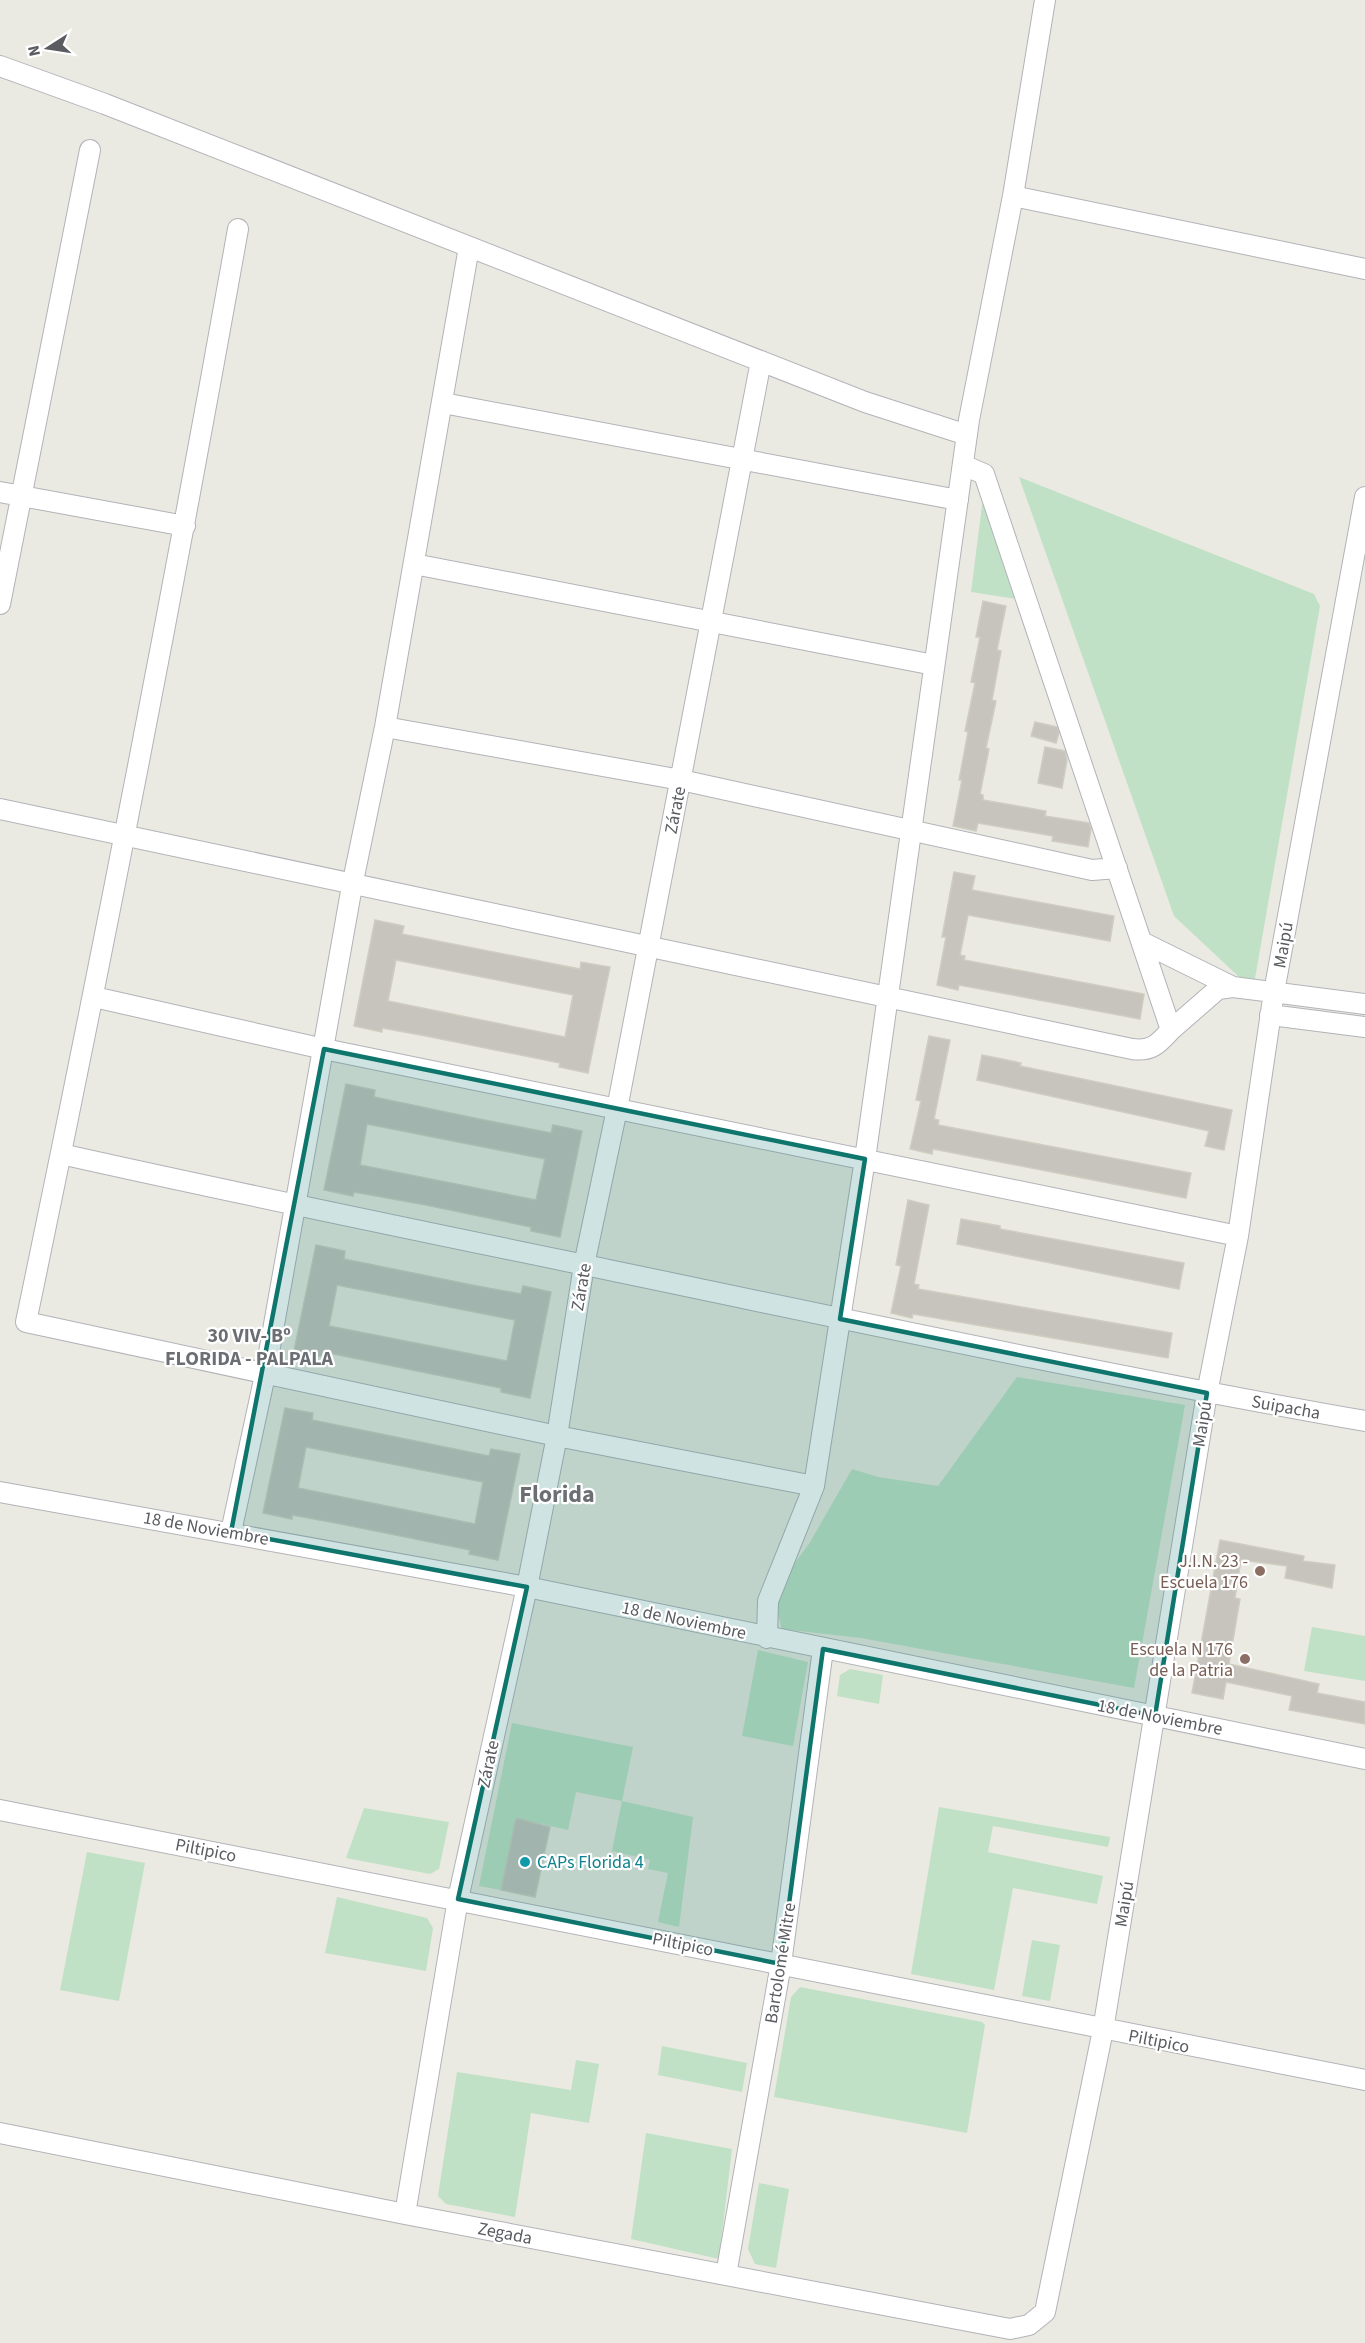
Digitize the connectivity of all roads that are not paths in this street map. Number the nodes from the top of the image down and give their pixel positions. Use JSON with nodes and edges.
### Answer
{"nodes":[{"id":1,"x":1045,"y":0,"type":"edge"},
{"id":2,"x":0,"y":66,"type":"edge"},
{"id":3,"x":90,"y":150,"type":"dead end"},
{"id":4,"x":1013,"y":196,"type":"junction"},
{"id":5,"x":238,"y":229,"type":"dead end"},
{"id":6,"x":469,"y":247,"type":"junction"},
{"id":7,"x":1365,"y":269,"type":"edge"},
{"id":8,"x":761,"y":361,"type":"junction"},
{"id":9,"x":443,"y":403,"type":"junction"},
{"id":10,"x":967,"y":435,"type":"junction"},
{"id":11,"x":740,"y":461,"type":"junction"},
{"id":12,"x":963,"y":465,"type":"junction"},
{"id":13,"x":0,"y":492,"type":"edge"},
{"id":14,"x":21,"y":496,"type":"junction"},
{"id":15,"x":1365,"y":497,"type":"edge"},
{"id":16,"x":957,"y":500,"type":"junction"},
{"id":17,"x":185,"y":526,"type":"junction"},
{"id":18,"x":414,"y":564,"type":"junction"},
{"id":19,"x":0,"y":604,"type":"edge"},
{"id":20,"x":711,"y":621,"type":"junction"},
{"id":21,"x":934,"y":664,"type":"junction"},
{"id":22,"x":385,"y":726,"type":"junction"},
{"id":23,"x":681,"y":780,"type":"junction"},
{"id":24,"x":0,"y":809,"type":"edge"},
{"id":25,"x":913,"y":829,"type":"junction"},
{"id":26,"x":124,"y":837,"type":"junction"},
{"id":27,"x":1118,"y":868,"type":"junction"},
{"id":28,"x":352,"y":886,"type":"junction"},
{"id":29,"x":1142,"y":942,"type":"junction"},
{"id":30,"x":647,"y":946,"type":"junction"},
{"id":31,"x":1233,"y":987,"type":"junction"},
{"id":32,"x":1274,"y":992,"type":"junction"},
{"id":33,"x":887,"y":995,"type":"junction"},
{"id":34,"x":94,"y":997,"type":"junction"},
{"id":35,"x":1365,"y":1004,"type":"edge"},
{"id":36,"x":1270,"y":1015,"type":"junction"},
{"id":37,"x":1365,"y":1027,"type":"edge"},
{"id":38,"x":1171,"y":1030,"type":"junction"},
{"id":39,"x":324,"y":1049,"type":"junction"},
{"id":40,"x":617,"y":1109,"type":"junction"},
{"id":41,"x":61,"y":1154,"type":"junction"},
{"id":42,"x":865,"y":1159,"type":"junction"},
{"id":43,"x":296,"y":1207,"type":"junction"},
{"id":44,"x":1238,"y":1236,"type":"junction"},
{"id":45,"x":584,"y":1265,"type":"junction"},
{"id":46,"x":840,"y":1319,"type":"junction"},
{"id":47,"x":265,"y":1375,"type":"junction"},
{"id":48,"x":1207,"y":1393,"type":"junction"},
{"id":49,"x":1365,"y":1421,"type":"edge"},
{"id":50,"x":557,"y":1436,"type":"junction"},
{"id":51,"x":814,"y":1486,"type":"junction"},
{"id":52,"x":0,"y":1492,"type":"edge"},
{"id":53,"x":231,"y":1532,"type":"junction"},
{"id":54,"x":527,"y":1587,"type":"junction"},
{"id":55,"x":767,"y":1638,"type":"junction"},
{"id":56,"x":823,"y":1649,"type":"junction"},
{"id":57,"x":1155,"y":1716,"type":"junction"},
{"id":58,"x":1365,"y":1759,"type":"edge"},
{"id":59,"x":0,"y":1810,"type":"edge"},
{"id":60,"x":458,"y":1899,"type":"junction"},
{"id":61,"x":781,"y":1964,"type":"junction"},
{"id":62,"x":1103,"y":2030,"type":"junction"},
{"id":63,"x":1365,"y":2080,"type":"edge"},
{"id":64,"x":0,"y":2133,"type":"edge"},
{"id":65,"x":405,"y":2214,"type":"junction"},
{"id":66,"x":726,"y":2275,"type":"junction"},
{"id":67,"x":1010,"y":2329,"type":"joint"}],
"edges":[{"from":1,"to":4,"type":"street"},
{"from":2,"to":6,"type":"street"},
{"from":3,"to":14,"type":"street"},
{"from":4,"to":7,"type":"street"},
{"from":4,"to":10,"type":"street"},
{"from":5,"to":17,"type":"street"},
{"from":6,"to":8,"type":"street"},
{"from":6,"to":9,"type":"street"},
{"from":8,"to":10,"type":"street"},
{"from":8,"to":11,"type":"street","name":"Zárate"},
{"from":9,"to":11,"type":"street"},
{"from":9,"to":18,"type":"street"},
{"from":10,"to":12,"type":"street"},
{"from":11,"to":16,"type":"street"},
{"from":11,"to":20,"type":"street","name":"Zárate"},
{"from":12,"to":16,"type":"street"},
{"from":12,"to":27,"type":"street"},
{"from":13,"to":14,"type":"street"},
{"from":14,"to":17,"type":"street"},
{"from":14,"to":19,"type":"street"},
{"from":15,"to":32,"type":"street","name":"Maipú"},
{"from":16,"to":21,"type":"street"},
{"from":17,"to":26,"type":"street"},
{"from":18,"to":20,"type":"street"},
{"from":18,"to":22,"type":"street"},
{"from":20,"to":21,"type":"street"},
{"from":20,"to":23,"type":"street","name":"Zárate"},
{"from":21,"to":25,"type":"street"},
{"from":22,"to":23,"type":"street"},
{"from":22,"to":28,"type":"street"},
{"from":23,"to":25,"type":"street"},
{"from":23,"to":30,"type":"street","name":"Zárate"},
{"from":24,"to":26,"type":"street"},
{"from":25,"to":27,"type":"street"},
{"from":25,"to":33,"type":"street"},
{"from":26,"to":28,"type":"street"},
{"from":26,"to":34,"type":"street"},
{"from":27,"to":29,"type":"street"},
{"from":28,"to":30,"type":"street"},
{"from":28,"to":39,"type":"street"},
{"from":29,"to":31,"type":"street"},
{"from":29,"to":38,"type":"street"},
{"from":30,"to":33,"type":"street"},
{"from":30,"to":40,"type":"street","name":"Zárate"},
{"from":31,"to":32,"type":"street"},
{"from":31,"to":38,"type":"street"},
{"from":32,"to":35,"type":"street"},
{"from":32,"to":36,"type":"street","name":"Maipú"},
{"from":33,"to":38,"type":"street"},
{"from":33,"to":42,"type":"street"},
{"from":34,"to":39,"type":"street"},
{"from":34,"to":41,"type":"street"},
{"from":36,"to":37,"type":"street"},
{"from":36,"to":44,"type":"street","name":"Maipú"},
{"from":39,"to":40,"type":"street"},
{"from":39,"to":43,"type":"street"},
{"from":40,"to":42,"type":"street"},
{"from":40,"to":45,"type":"street","name":"Zárate"},
{"from":41,"to":43,"type":"street","name":"Suipacha"},
{"from":41,"to":47,"type":"street"},
{"from":42,"to":44,"type":"street"},
{"from":42,"to":46,"type":"street"},
{"from":43,"to":45,"type":"street","name":"Suipacha"},
{"from":43,"to":47,"type":"street"},
{"from":44,"to":48,"type":"street","name":"Maipú"},
{"from":45,"to":46,"type":"street","name":"Suipacha"},
{"from":45,"to":50,"type":"street","name":"Zárate"},
{"from":46,"to":48,"type":"street","name":"Suipacha"},
{"from":46,"to":51,"type":"street"},
{"from":47,"to":50,"type":"street"},
{"from":47,"to":53,"type":"street"},
{"from":48,"to":49,"type":"street","name":"Suipacha"},
{"from":48,"to":57,"type":"street","name":"Maipú"},
{"from":50,"to":51,"type":"street"},
{"from":50,"to":54,"type":"street","name":"Zárate"},
{"from":51,"to":55,"type":"street"},
{"from":52,"to":53,"type":"street","name":"18 de Noviembre"},
{"from":53,"to":54,"type":"street","name":"18 de Noviembre"},
{"from":54,"to":55,"type":"street","name":"18 de Noviembre"},
{"from":54,"to":60,"type":"street","name":"Zárate"},
{"from":55,"to":56,"type":"street","name":"18 de Noviembre"},
{"from":56,"to":57,"type":"street","name":"18 de Noviembre"},
{"from":56,"to":61,"type":"street","name":"Bartolomé Mitre"},
{"from":57,"to":58,"type":"street","name":"18 de Noviembre"},
{"from":57,"to":62,"type":"street","name":"Maipú"},
{"from":59,"to":60,"type":"street","name":"Piltipico"},
{"from":60,"to":61,"type":"street","name":"Piltipico"},
{"from":60,"to":65,"type":"street","name":"Zárate"},
{"from":61,"to":62,"type":"street","name":"Piltipico"},
{"from":61,"to":66,"type":"street","name":"Bartolomé Mitre"},
{"from":62,"to":63,"type":"street","name":"Piltipico"},
{"from":62,"to":67,"type":"street","name":"Maipú"},
{"from":64,"to":65,"type":"street","name":"Zegada"},
{"from":65,"to":66,"type":"street","name":"Zegada"},
{"from":66,"to":67,"type":"street","name":"Zegada"}]}
